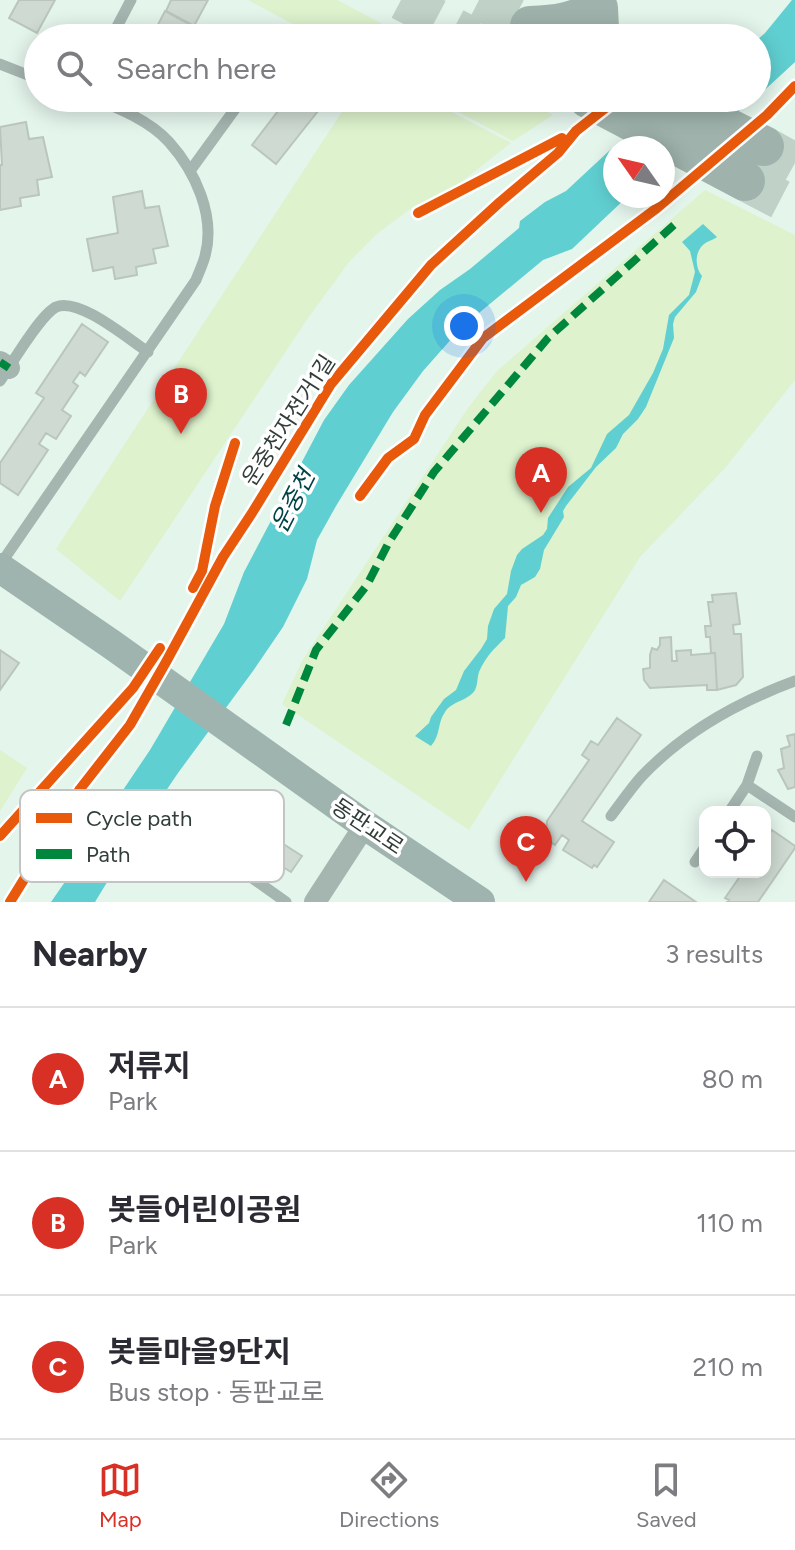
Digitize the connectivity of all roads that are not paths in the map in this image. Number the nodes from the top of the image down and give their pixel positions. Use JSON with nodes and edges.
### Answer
{"nodes":[{"id":1,"x":131,"y":0,"type":"edge"},
{"id":2,"x":601,"y":15,"type":"edge"},
{"id":3,"x":118,"y":24,"type":"edge"},
{"id":4,"x":557,"y":24,"type":"tunnel mouth"},
{"id":5,"x":0,"y":64,"type":"edge"},
{"id":6,"x":24,"y":73,"type":"edge"},
{"id":7,"x":125,"y":112,"type":"edge"},
{"id":8,"x":233,"y":112,"type":"edge"},
{"id":9,"x":615,"y":112,"type":"edge"},
{"id":10,"x":696,"y":112,"type":"edge"},
{"id":11,"x":757,"y":142,"type":"tunnel mouth"},
{"id":12,"x":190,"y":171,"type":"junction"},
{"id":13,"x":731,"y":173,"type":"tunnel mouth"},
{"id":14,"x":148,"y":352,"type":"junction"},
{"id":15,"x":3,"y":370,"type":"edge"},
{"id":16,"x":0,"y":567,"type":"edge"},
{"id":17,"x":795,"y":681,"type":"edge"},
{"id":18,"x":757,"y":756,"type":"dead end"},
{"id":19,"x":747,"y":785,"type":"junction"},
{"id":20,"x":733,"y":806,"type":"edge"},
{"id":21,"x":611,"y":816,"type":"dead end"},
{"id":22,"x":795,"y":817,"type":"edge"},
{"id":23,"x":365,"y":825,"type":"junction"},
{"id":24,"x":699,"y":856,"type":"edge"},
{"id":25,"x":695,"y":862,"type":"dead end"},
{"id":26,"x":258,"y":882,"type":"edge"},
{"id":27,"x":286,"y":902,"type":"edge"},
{"id":28,"x":315,"y":902,"type":"edge"},
{"id":29,"x":480,"y":902,"type":"edge"}],
"edges":[{"from":1,"to":3,"type":"lane"},
{"from":2,"to":4,"type":"highway"},
{"from":5,"to":6,"type":"lane"},
{"from":7,"to":12,"type":"lane"},
{"from":8,"to":12,"type":"lane"},
{"from":9,"to":13,"type":"highway"},
{"from":10,"to":11,"type":"highway"},
{"from":12,"to":14,"type":"lane"},
{"from":14,"to":15,"type":"lane"},
{"from":14,"to":16,"type":"lane"},
{"from":16,"to":23,"type":"main road","name":"동판교로"},
{"from":17,"to":21,"type":"lane"},
{"from":18,"to":19,"type":"lane"},
{"from":19,"to":20,"type":"lane"},
{"from":19,"to":22,"type":"lane"},
{"from":23,"to":28,"type":"street"},
{"from":23,"to":29,"type":"main road","name":"동판교로"},
{"from":24,"to":25,"type":"lane"},
{"from":26,"to":27,"type":"lane"}]}
